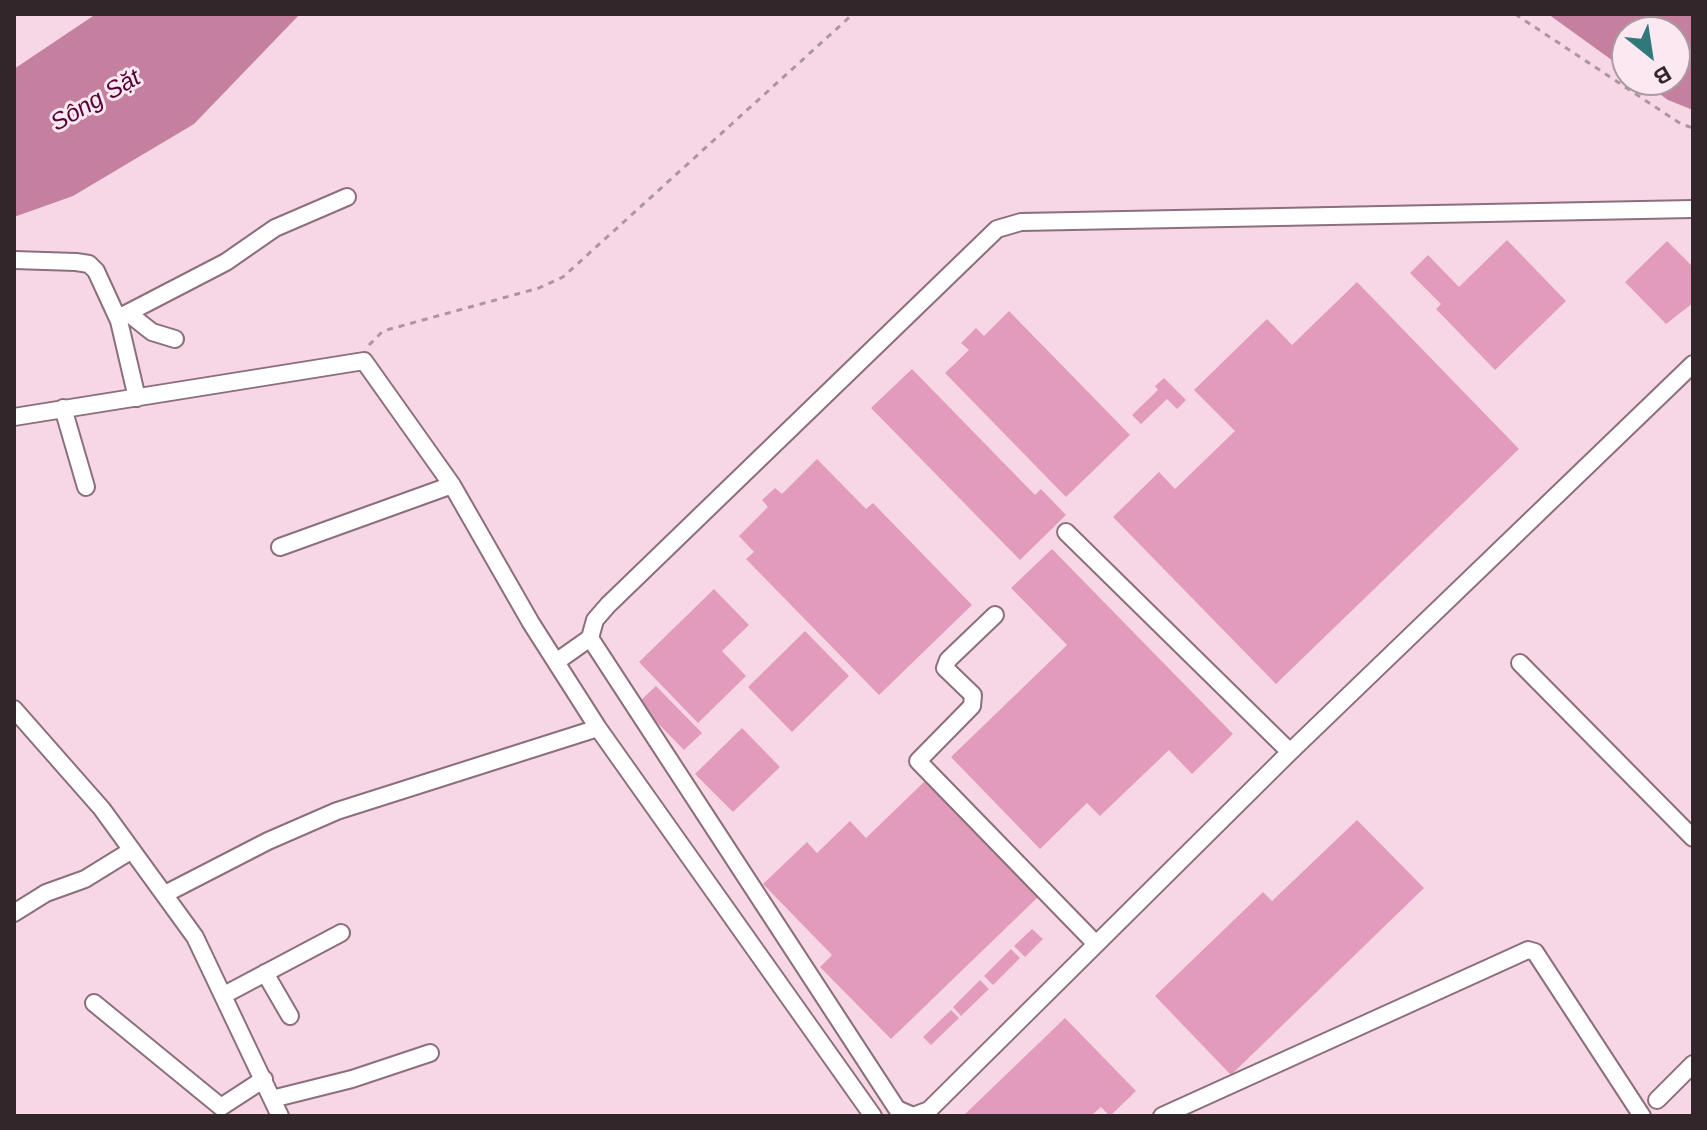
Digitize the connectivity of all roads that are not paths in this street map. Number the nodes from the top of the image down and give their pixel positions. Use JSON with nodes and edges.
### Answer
{"nodes":[{"id":1,"x":347,"y":197,"type":"dead end"},
{"id":2,"x":1693,"y":209,"type":"edge"},
{"id":3,"x":14,"y":260,"type":"edge"},
{"id":4,"x":123,"y":316,"type":"junction"},
{"id":5,"x":175,"y":339,"type":"dead end"},
{"id":6,"x":1693,"y":364,"type":"edge"},
{"id":7,"x":137,"y":398,"type":"junction"},
{"id":8,"x":63,"y":408,"type":"junction"},
{"id":9,"x":14,"y":417,"type":"edge"},
{"id":10,"x":452,"y":485,"type":"junction"},
{"id":11,"x":86,"y":487,"type":"dead end"},
{"id":12,"x":1066,"y":532,"type":"dead end"},
{"id":13,"x":280,"y":547,"type":"dead end"},
{"id":14,"x":995,"y":615,"type":"dead end"},
{"id":15,"x":590,"y":638,"type":"junction"},
{"id":16,"x":556,"y":662,"type":"junction"},
{"id":17,"x":1520,"y":663,"type":"dead end"},
{"id":18,"x":14,"y":709,"type":"edge"},
{"id":19,"x":598,"y":728,"type":"junction"},
{"id":20,"x":1290,"y":752,"type":"junction"},
{"id":21,"x":1693,"y":838,"type":"edge"},
{"id":22,"x":132,"y":850,"type":"junction"},
{"id":23,"x":165,"y":894,"type":"junction"},
{"id":24,"x":14,"y":913,"type":"edge"},
{"id":25,"x":341,"y":933,"type":"dead end"},
{"id":26,"x":1096,"y":944,"type":"junction"},
{"id":27,"x":265,"y":973,"type":"junction"},
{"id":28,"x":224,"y":995,"type":"junction"},
{"id":29,"x":94,"y":1003,"type":"dead end"},
{"id":30,"x":290,"y":1016,"type":"dead end"},
{"id":31,"x":430,"y":1053,"type":"dead end"},
{"id":32,"x":1693,"y":1064,"type":"edge"},
{"id":33,"x":264,"y":1079,"type":"junction"},
{"id":34,"x":272,"y":1099,"type":"junction"},
{"id":35,"x":1657,"y":1100,"type":"dead end"},
{"id":36,"x":221,"y":1107,"type":"junction"},
{"id":37,"x":205,"y":1116,"type":"edge"},
{"id":38,"x":280,"y":1116,"type":"edge"},
{"id":39,"x":873,"y":1116,"type":"edge"},
{"id":40,"x":1162,"y":1116,"type":"edge"},
{"id":41,"x":1642,"y":1116,"type":"edge"}],
"edges":[{"from":1,"to":4,"type":"street"},
{"from":2,"to":15,"type":"street"},
{"from":3,"to":4,"type":"street"},
{"from":4,"to":5,"type":"street"},
{"from":4,"to":7,"type":"street"},
{"from":6,"to":20,"type":"street"},
{"from":7,"to":8,"type":"street"},
{"from":7,"to":10,"type":"street"},
{"from":8,"to":9,"type":"street"},
{"from":8,"to":11,"type":"street"},
{"from":10,"to":13,"type":"street"},
{"from":10,"to":16,"type":"street"},
{"from":12,"to":20,"type":"street"},
{"from":14,"to":26,"type":"street"},
{"from":15,"to":16,"type":"street"},
{"from":15,"to":26,"type":"street"},
{"from":16,"to":19,"type":"street"},
{"from":17,"to":21,"type":"street"},
{"from":18,"to":22,"type":"street"},
{"from":19,"to":23,"type":"street"},
{"from":19,"to":39,"type":"street"},
{"from":20,"to":26,"type":"street"},
{"from":22,"to":23,"type":"street"},
{"from":22,"to":24,"type":"street"},
{"from":23,"to":28,"type":"street"},
{"from":25,"to":27,"type":"street"},
{"from":27,"to":28,"type":"street"},
{"from":27,"to":30,"type":"street"},
{"from":28,"to":33,"type":"street"},
{"from":29,"to":36,"type":"street"},
{"from":31,"to":34,"type":"street"},
{"from":32,"to":35,"type":"street"},
{"from":33,"to":34,"type":"street"},
{"from":33,"to":36,"type":"street"},
{"from":34,"to":38,"type":"street"},
{"from":36,"to":37,"type":"street"},
{"from":40,"to":41,"type":"street"}]}
